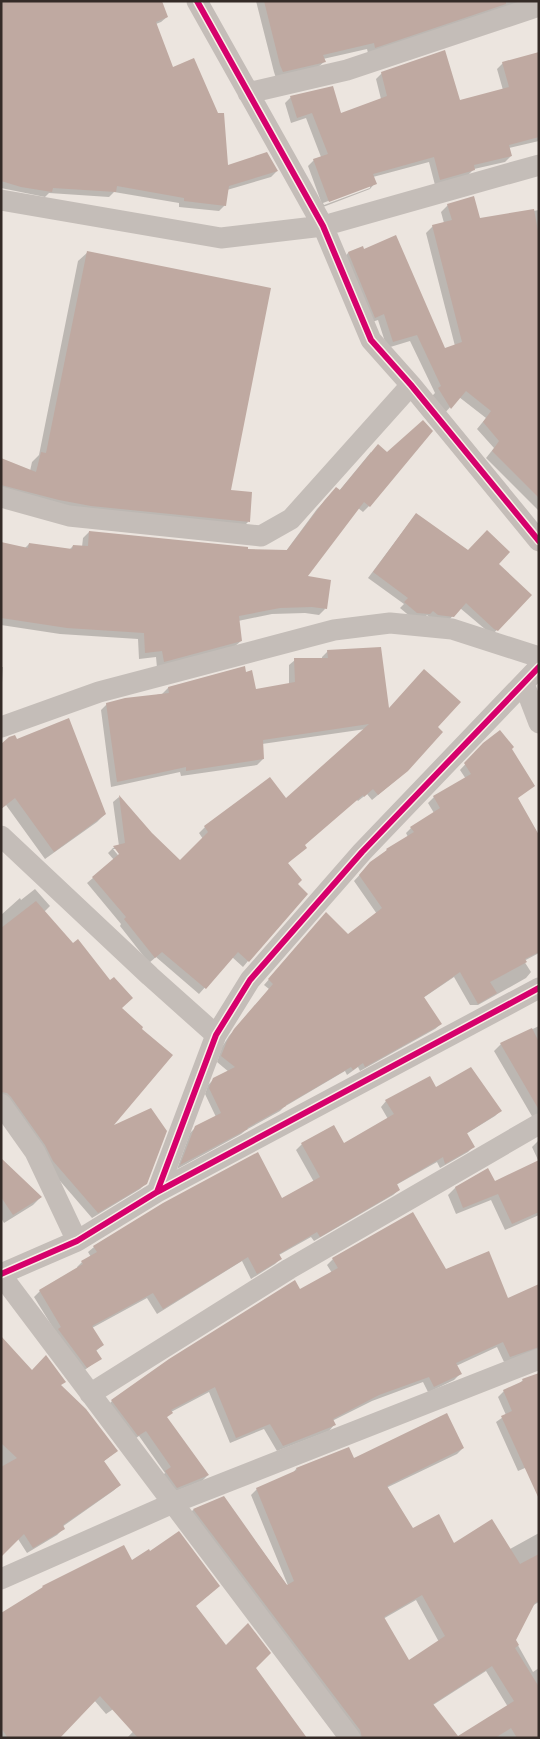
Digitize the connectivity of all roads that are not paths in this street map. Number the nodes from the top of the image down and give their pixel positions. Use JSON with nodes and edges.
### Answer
{"nodes":[{"id":1,"x":197,"y":1,"type":"edge"},
{"id":2,"x":539,"y":6,"type":"edge"},
{"id":3,"x":248,"y":93,"type":"junction"},
{"id":4,"x":539,"y":165,"type":"edge"},
{"id":5,"x":1,"y":200,"type":"edge"},
{"id":6,"x":323,"y":226,"type":"junction"},
{"id":7,"x":411,"y":385,"type":"junction"},
{"id":8,"x":1,"y":497,"type":"edge"},
{"id":9,"x":539,"y":541,"type":"edge"},
{"id":10,"x":539,"y":658,"type":"edge"},
{"id":11,"x":539,"y":667,"type":"edge"},
{"id":12,"x":524,"y":684,"type":"junction"},
{"id":13,"x":539,"y":723,"type":"edge"},
{"id":14,"x":1,"y":727,"type":"edge"},
{"id":15,"x":1,"y":836,"type":"edge"},
{"id":16,"x":539,"y":988,"type":"edge"},
{"id":17,"x":216,"y":1035,"type":"junction"},
{"id":18,"x":1,"y":1104,"type":"edge"},
{"id":19,"x":539,"y":1124,"type":"edge"},
{"id":20,"x":156,"y":1192,"type":"junction"},
{"id":21,"x":77,"y":1240,"type":"junction"},
{"id":22,"x":1,"y":1274,"type":"edge"},
{"id":23,"x":539,"y":1359,"type":"edge"},
{"id":24,"x":90,"y":1394,"type":"junction"},
{"id":25,"x":173,"y":1504,"type":"junction"},
{"id":26,"x":1,"y":1580,"type":"edge"},
{"id":27,"x":350,"y":1738,"type":"edge"}],
"edges":[{"from":1,"to":3,"type":"street"},
{"from":2,"to":3,"type":"street"},
{"from":3,"to":6,"type":"street"},
{"from":4,"to":6,"type":"street"},
{"from":5,"to":6,"type":"street"},
{"from":6,"to":7,"type":"street"},
{"from":7,"to":8,"type":"street"},
{"from":7,"to":9,"type":"street"},
{"from":10,"to":14,"type":"street"},
{"from":11,"to":12,"type":"street"},
{"from":12,"to":13,"type":"street"},
{"from":12,"to":17,"type":"street"},
{"from":15,"to":17,"type":"street"},
{"from":16,"to":20,"type":"street"},
{"from":17,"to":20,"type":"street"},
{"from":18,"to":21,"type":"street"},
{"from":19,"to":24,"type":"street"},
{"from":20,"to":21,"type":"street"},
{"from":21,"to":22,"type":"street"},
{"from":22,"to":24,"type":"street"},
{"from":23,"to":25,"type":"street"},
{"from":24,"to":25,"type":"street"},
{"from":25,"to":26,"type":"street"},
{"from":25,"to":27,"type":"street"}]}
